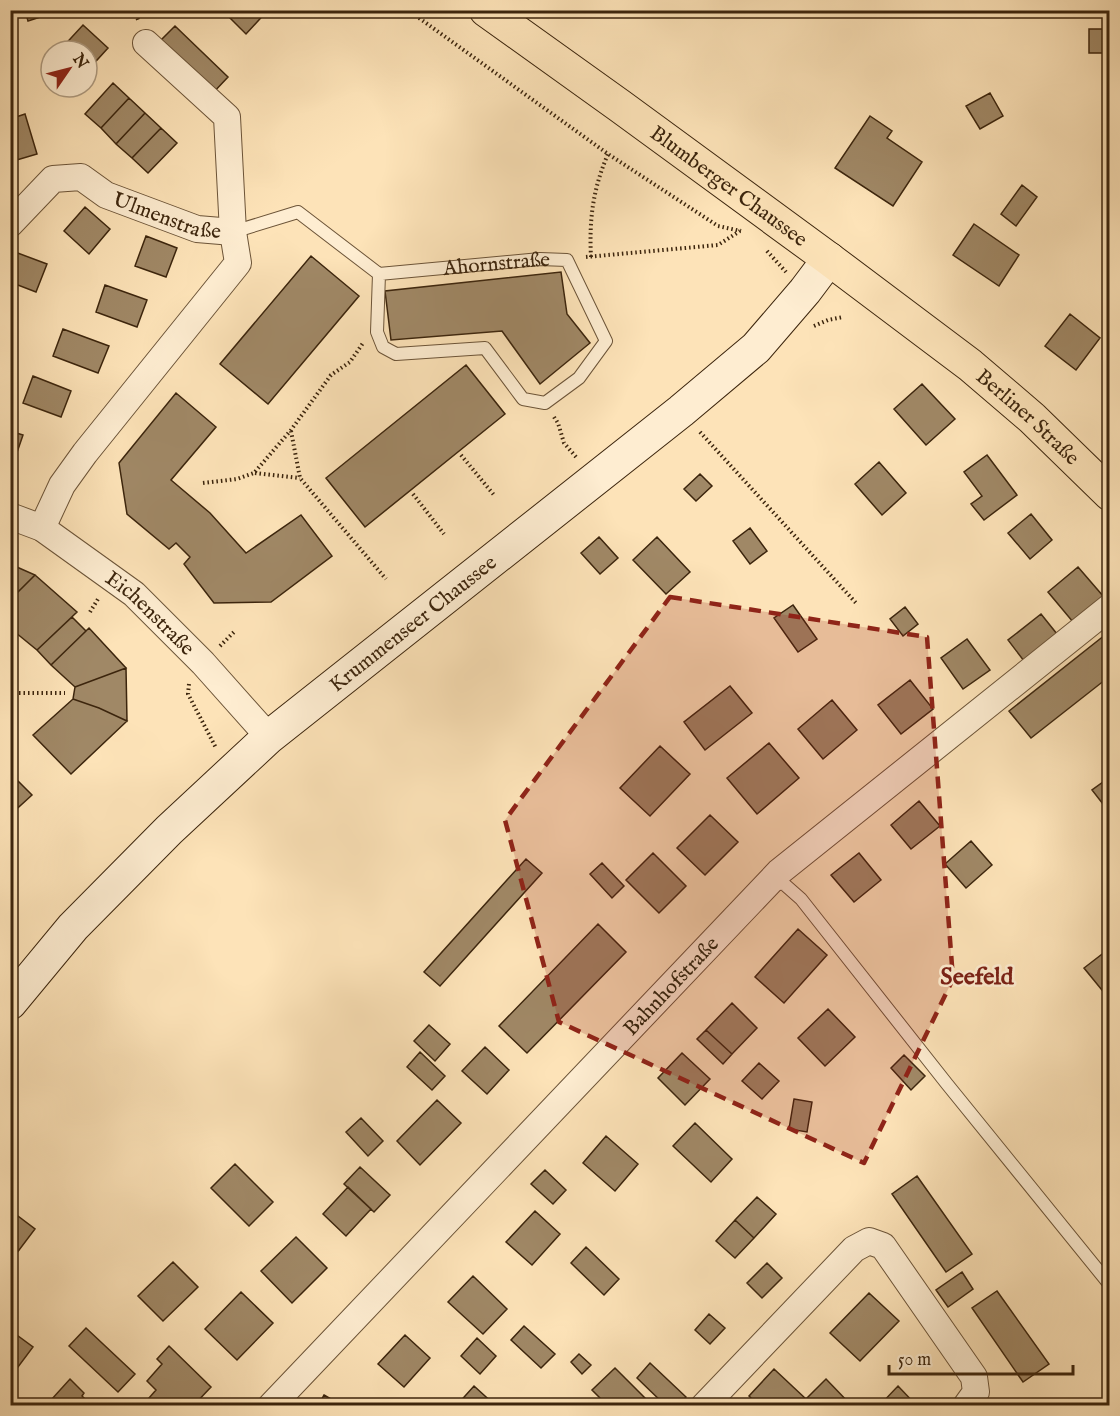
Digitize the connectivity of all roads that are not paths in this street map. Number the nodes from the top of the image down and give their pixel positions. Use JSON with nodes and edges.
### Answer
{"nodes":[{"id":1,"x":486,"y":10,"type":"edge"},
{"id":2,"x":146,"y":42,"type":"dead end"},
{"id":3,"x":10,"y":224,"type":"edge"},
{"id":4,"x":233,"y":232,"type":"junction"},
{"id":5,"x":829,"y":259,"type":"junction"},
{"id":6,"x":379,"y":274,"type":"junction"},
{"id":7,"x":970,"y":365,"type":"joint"},
{"id":8,"x":1110,"y":494,"type":"edge"},
{"id":9,"x":10,"y":516,"type":"edge"},
{"id":10,"x":42,"y":528,"type":"junction"},
{"id":11,"x":1110,"y":608,"type":"edge"},
{"id":12,"x":269,"y":737,"type":"junction"},
{"id":13,"x":768,"y":883,"type":"junction"},
{"id":14,"x":10,"y":1003,"type":"edge"},
{"id":15,"x":1110,"y":1285,"type":"edge"},
{"id":16,"x":272,"y":1406,"type":"edge"},
{"id":17,"x":704,"y":1406,"type":"edge"},
{"id":18,"x":966,"y":1406,"type":"edge"}],
"edges":[{"from":1,"to":5,"type":"main road","name":"Blumberger Chaussee"},
{"from":2,"to":4,"type":"street","name":"Ulmenstraße"},
{"from":3,"to":4,"type":"street","name":"Ulmenstraße"},
{"from":4,"to":6,"type":"lane"},
{"from":4,"to":10,"type":"street"},
{"from":5,"to":7,"type":"main road","name":"Blumberger Chaussee"},
{"from":5,"to":12,"type":"main road","name":"Krummenseer Chaussee"},
{"from":6,"to":6,"type":"lane","name":"Ahornstraße"},
{"from":7,"to":8,"type":"main road","name":"Berliner Straße"},
{"from":9,"to":10,"type":"street","name":"Eichenstraße"},
{"from":10,"to":12,"type":"street","name":"Eichenstraße"},
{"from":11,"to":13,"type":"street","name":"Bahnhofstraße"},
{"from":12,"to":14,"type":"main road","name":"Krummenseer Chaussee"},
{"from":13,"to":15,"type":"lane"},
{"from":13,"to":16,"type":"street","name":"Bahnhofstraße"},
{"from":17,"to":18,"type":"street"}]}
